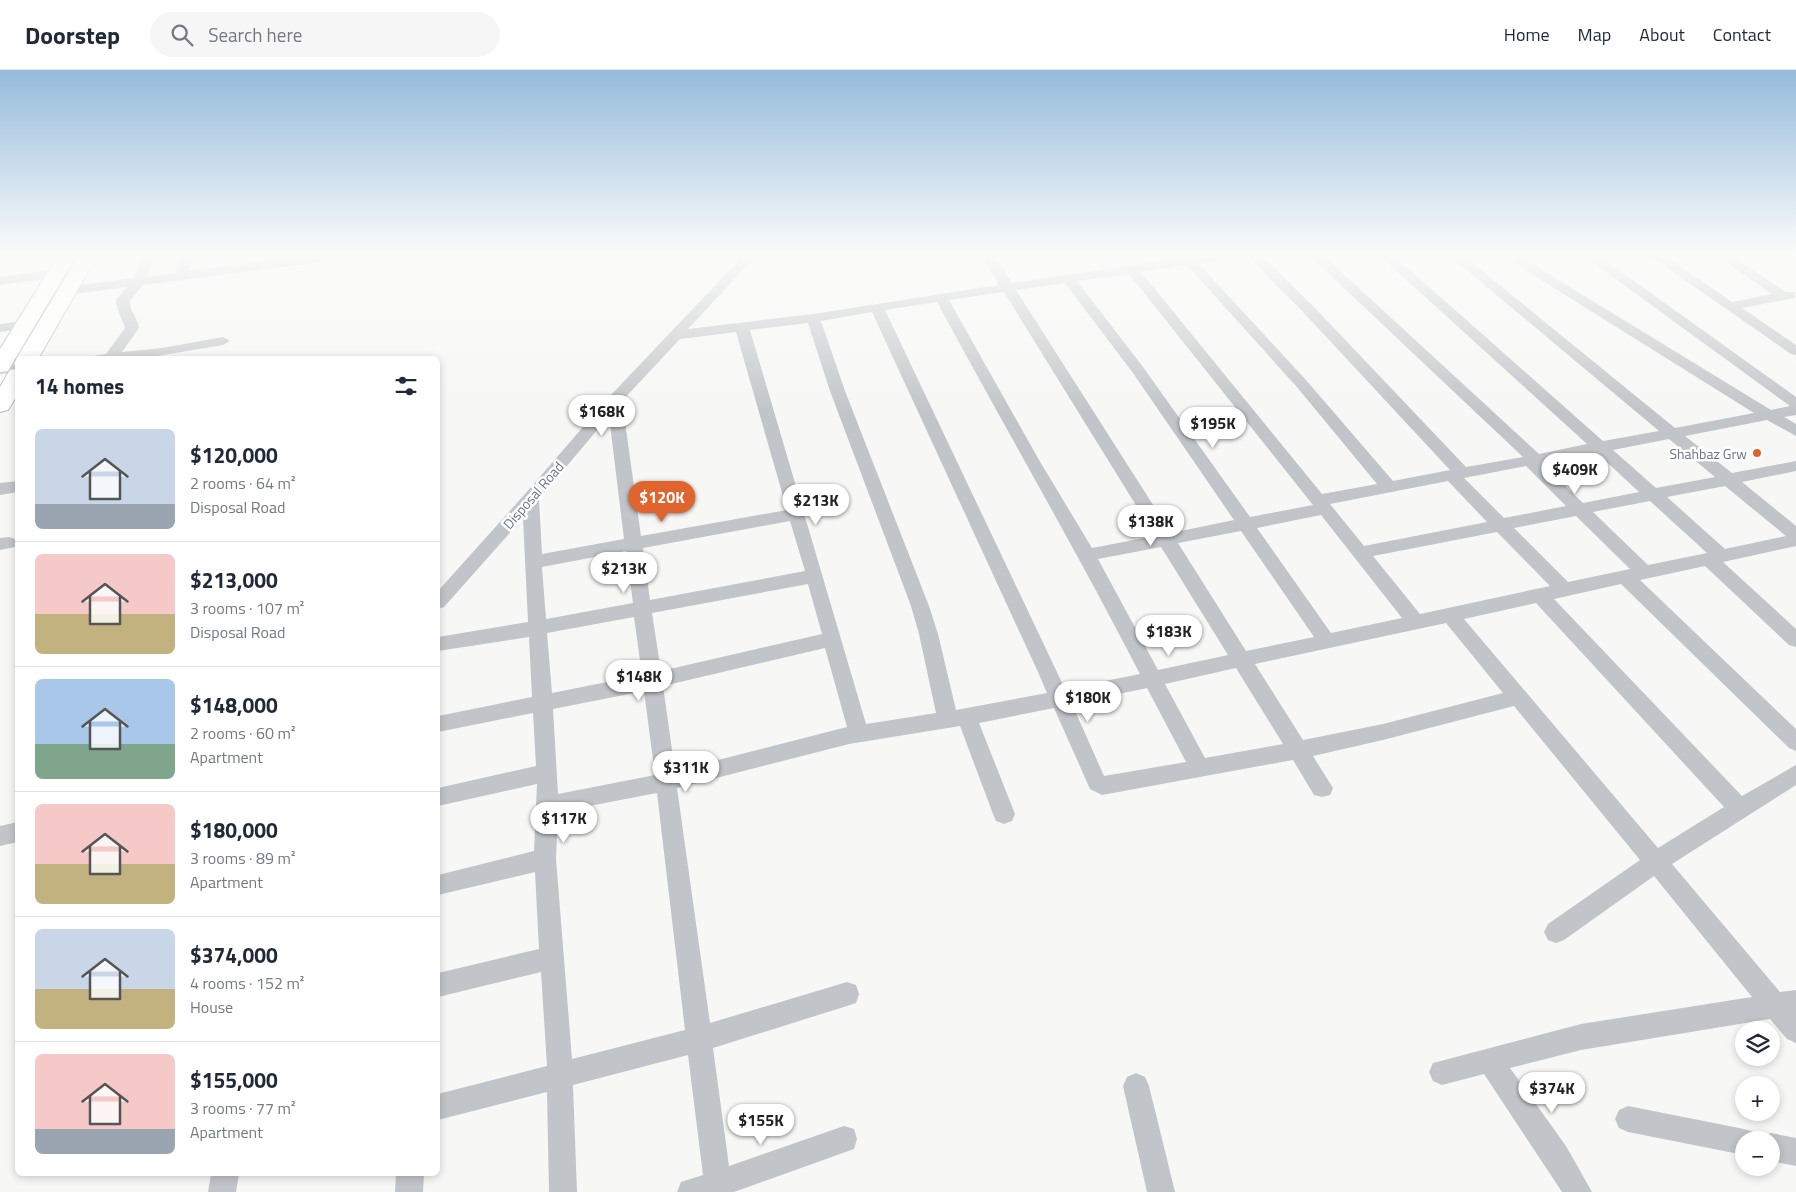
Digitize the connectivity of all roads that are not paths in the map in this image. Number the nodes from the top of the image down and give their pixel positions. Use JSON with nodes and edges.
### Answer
{"nodes":[{"id":1,"x":34,"y":308,"type":"edge"},
{"id":2,"x":57,"y":308,"type":"edge"},
{"id":3,"x":124,"y":308,"type":"edge"},
{"id":4,"x":701,"y":308,"type":"edge"},
{"id":5,"x":875,"y":308,"type":"edge"},
{"id":6,"x":877,"y":308,"type":"edge"},
{"id":7,"x":947,"y":308,"type":"edge"},
{"id":8,"x":1019,"y":308,"type":"edge"},
{"id":9,"x":1091,"y":308,"type":"edge"},
{"id":10,"x":1164,"y":308,"type":"edge"},
{"id":11,"x":1233,"y":308,"type":"edge"},
{"id":12,"x":1306,"y":308,"type":"edge"},
{"id":13,"x":1371,"y":308,"type":"edge"},
{"id":14,"x":1445,"y":308,"type":"edge"},
{"id":15,"x":1519,"y":308,"type":"edge"},
{"id":16,"x":1597,"y":308,"type":"edge"},
{"id":17,"x":1663,"y":308,"type":"edge"},
{"id":18,"x":1733,"y":308,"type":"edge"},
{"id":19,"x":813,"y":318,"type":"junction"},
{"id":20,"x":24,"y":325,"type":"junction"},
{"id":21,"x":742,"y":327,"type":"junction"},
{"id":22,"x":0,"y":328,"type":"edge"},
{"id":23,"x":676,"y":335,"type":"junction"},
{"id":24,"x":223,"y":341,"type":"dead end"},
{"id":25,"x":1796,"y":351,"type":"edge"},
{"id":26,"x":29,"y":356,"type":"edge"},
{"id":27,"x":107,"y":356,"type":"edge"},
{"id":28,"x":124,"y":356,"type":"edge"},
{"id":29,"x":0,"y":366,"type":"edge"},
{"id":30,"x":15,"y":368,"type":"edge"},
{"id":31,"x":0,"y":370,"type":"edge"},
{"id":32,"x":15,"y":380,"type":"edge"},
{"id":33,"x":614,"y":400,"type":"junction"},
{"id":34,"x":1796,"y":404,"type":"edge"},
{"id":35,"x":0,"y":405,"type":"edge"},
{"id":36,"x":1796,"y":410,"type":"edge"},
{"id":37,"x":1768,"y":415,"type":"junction"},
{"id":38,"x":1796,"y":431,"type":"edge"},
{"id":39,"x":1671,"y":434,"type":"junction"},
{"id":40,"x":1601,"y":446,"type":"junction"},
{"id":41,"x":1532,"y":460,"type":"junction"},
{"id":42,"x":1796,"y":466,"type":"edge"},
{"id":43,"x":1456,"y":474,"type":"junction"},
{"id":44,"x":1727,"y":480,"type":"junction"},
{"id":45,"x":1389,"y":487,"type":"junction"},
{"id":46,"x":1654,"y":495,"type":"junction"},
{"id":47,"x":531,"y":498,"type":"junction"},
{"id":48,"x":1321,"y":506,"type":"junction"},
{"id":49,"x":1580,"y":510,"type":"junction"},
{"id":50,"x":796,"y":514,"type":"junction"},
{"id":51,"x":1246,"y":524,"type":"junction"},
{"id":52,"x":1502,"y":525,"type":"junction"},
{"id":53,"x":1165,"y":540,"type":"junction"},
{"id":54,"x":1795,"y":540,"type":"edge"},
{"id":55,"x":633,"y":544,"type":"junction"},
{"id":56,"x":1359,"y":553,"type":"junction"},
{"id":57,"x":1086,"y":555,"type":"junction"},
{"id":58,"x":1715,"y":558,"type":"junction"},
{"id":59,"x":533,"y":562,"type":"junction"},
{"id":60,"x":1645,"y":573,"type":"junction"},
{"id":61,"x":815,"y":576,"type":"junction"},
{"id":62,"x":1625,"y":577,"type":"junction"},
{"id":63,"x":1566,"y":590,"type":"junction"},
{"id":64,"x":1540,"y":596,"type":"junction"},
{"id":65,"x":440,"y":600,"type":"edge"},
{"id":66,"x":642,"y":608,"type":"junction"},
{"id":67,"x":1450,"y":615,"type":"junction"},
{"id":68,"x":1416,"y":622,"type":"junction"},
{"id":69,"x":538,"y":628,"type":"junction"},
{"id":70,"x":832,"y":639,"type":"junction"},
{"id":71,"x":1796,"y":640,"type":"edge"},
{"id":72,"x":1327,"y":641,"type":"junction"},
{"id":73,"x":440,"y":644,"type":"edge"},
{"id":74,"x":1242,"y":659,"type":"junction"},
{"id":75,"x":1152,"y":679,"type":"junction"},
{"id":76,"x":653,"y":681,"type":"junction"},
{"id":77,"x":1518,"y":697,"type":"junction"},
{"id":78,"x":1059,"y":699,"type":"junction"},
{"id":79,"x":543,"y":703,"type":"junction"},
{"id":80,"x":958,"y":718,"type":"junction"},
{"id":81,"x":440,"y":724,"type":"edge"},
{"id":82,"x":859,"y":734,"type":"junction"},
{"id":83,"x":1796,"y":742,"type":"edge"},
{"id":84,"x":1298,"y":750,"type":"junction"},
{"id":85,"x":1199,"y":767,"type":"junction"},
{"id":86,"x":548,"y":773,"type":"junction"},
{"id":87,"x":1796,"y":774,"type":"edge"},
{"id":88,"x":666,"y":782,"type":"junction"},
{"id":89,"x":1322,"y":788,"type":"dead end"},
{"id":90,"x":440,"y":797,"type":"edge"},
{"id":91,"x":548,"y":805,"type":"junction"},
{"id":92,"x":1739,"y":808,"type":"junction"},
{"id":93,"x":1004,"y":814,"type":"dead end"},
{"id":94,"x":15,"y":833,"type":"edge"},
{"id":95,"x":0,"y":836,"type":"edge"},
{"id":96,"x":545,"y":859,"type":"junction"},
{"id":97,"x":1656,"y":862,"type":"junction"},
{"id":98,"x":440,"y":885,"type":"edge"},
{"id":99,"x":1556,"y":932,"type":"dead end"},
{"id":100,"x":551,"y":958,"type":"junction"},
{"id":101,"x":440,"y":985,"type":"edge"},
{"id":102,"x":847,"y":994,"type":"dead end"},
{"id":103,"x":1786,"y":1004,"type":"edge"},
{"id":104,"x":1796,"y":1030,"type":"edge"},
{"id":105,"x":700,"y":1039,"type":"junction"},
{"id":106,"x":1489,"y":1060,"type":"junction"},
{"id":107,"x":1442,"y":1072,"type":"dead end"},
{"id":108,"x":560,"y":1074,"type":"junction"},
{"id":109,"x":1136,"y":1086,"type":"dead end"},
{"id":110,"x":440,"y":1106,"type":"edge"},
{"id":111,"x":1628,"y":1119,"type":"dead end"},
{"id":112,"x":844,"y":1139,"type":"dead end"},
{"id":113,"x":1735,"y":1140,"type":"edge"},
{"id":114,"x":1780,"y":1149,"type":"edge"},
{"id":115,"x":1796,"y":1152,"type":"edge"},
{"id":116,"x":225,"y":1176,"type":"edge"},
{"id":117,"x":410,"y":1176,"type":"edge"},
{"id":118,"x":719,"y":1188,"type":"edge"},
{"id":119,"x":222,"y":1192,"type":"edge"},
{"id":120,"x":409,"y":1192,"type":"edge"},
{"id":121,"x":562,"y":1192,"type":"edge"},
{"id":122,"x":691,"y":1192,"type":"edge"},
{"id":123,"x":1161,"y":1192,"type":"edge"},
{"id":124,"x":1578,"y":1192,"type":"edge"}],
"edges":[{"from":1,"to":20,"type":"highway"},
{"from":2,"to":26,"type":"highway"},
{"from":3,"to":27,"type":"street"},
{"from":4,"to":23,"type":"street","name":"Disposal Road"},
{"from":5,"to":19,"type":"street"},
{"from":6,"to":78,"type":"street"},
{"from":7,"to":57,"type":"street"},
{"from":8,"to":53,"type":"street"},
{"from":9,"to":51,"type":"street"},
{"from":10,"to":48,"type":"street"},
{"from":11,"to":45,"type":"street"},
{"from":12,"to":43,"type":"street"},
{"from":13,"to":41,"type":"street"},
{"from":14,"to":40,"type":"street"},
{"from":15,"to":39,"type":"street"},
{"from":16,"to":37,"type":"street"},
{"from":17,"to":34,"type":"street"},
{"from":18,"to":25,"type":"street"},
{"from":19,"to":21,"type":"street"},
{"from":19,"to":80,"type":"street"},
{"from":20,"to":22,"type":"street"},
{"from":20,"to":29,"type":"highway"},
{"from":21,"to":23,"type":"street"},
{"from":21,"to":50,"type":"street"},
{"from":23,"to":33,"type":"street","name":"Disposal Road"},
{"from":24,"to":28,"type":"street"},
{"from":30,"to":31,"type":"street"},
{"from":32,"to":35,"type":"highway"},
{"from":33,"to":47,"type":"street","name":"Disposal Road"},
{"from":33,"to":55,"type":"street"},
{"from":36,"to":37,"type":"street"},
{"from":37,"to":38,"type":"street"},
{"from":37,"to":39,"type":"street"},
{"from":39,"to":40,"type":"street"},
{"from":39,"to":44,"type":"street"},
{"from":40,"to":41,"type":"street"},
{"from":40,"to":46,"type":"street"},
{"from":41,"to":43,"type":"street"},
{"from":41,"to":49,"type":"street"},
{"from":42,"to":44,"type":"street"},
{"from":43,"to":45,"type":"street"},
{"from":43,"to":52,"type":"street"},
{"from":44,"to":46,"type":"street"},
{"from":44,"to":54,"type":"street"},
{"from":45,"to":48,"type":"street"},
{"from":46,"to":49,"type":"street"},
{"from":46,"to":58,"type":"street"},
{"from":47,"to":59,"type":"street"},
{"from":47,"to":65,"type":"street","name":"Disposal Road"},
{"from":48,"to":51,"type":"street"},
{"from":48,"to":56,"type":"street"},
{"from":49,"to":52,"type":"street"},
{"from":49,"to":60,"type":"street"},
{"from":50,"to":55,"type":"street"},
{"from":50,"to":61,"type":"street"},
{"from":51,"to":53,"type":"street"},
{"from":51,"to":72,"type":"street"},
{"from":52,"to":56,"type":"street"},
{"from":52,"to":63,"type":"street"},
{"from":53,"to":57,"type":"street"},
{"from":53,"to":74,"type":"street"},
{"from":54,"to":58,"type":"street"},
{"from":55,"to":59,"type":"street"},
{"from":55,"to":66,"type":"street"},
{"from":56,"to":68,"type":"street"},
{"from":57,"to":75,"type":"street"},
{"from":58,"to":60,"type":"street"},
{"from":58,"to":71,"type":"street"},
{"from":59,"to":69,"type":"street"},
{"from":60,"to":62,"type":"street"},
{"from":61,"to":66,"type":"street"},
{"from":61,"to":70,"type":"street"},
{"from":62,"to":63,"type":"street"},
{"from":62,"to":83,"type":"street"},
{"from":63,"to":64,"type":"street"},
{"from":64,"to":67,"type":"street"},
{"from":64,"to":92,"type":"street"},
{"from":66,"to":69,"type":"street"},
{"from":66,"to":76,"type":"street"},
{"from":67,"to":68,"type":"street"},
{"from":67,"to":77,"type":"street"},
{"from":68,"to":72,"type":"street"},
{"from":69,"to":73,"type":"street"},
{"from":69,"to":79,"type":"street"},
{"from":70,"to":76,"type":"street"},
{"from":70,"to":82,"type":"street"},
{"from":72,"to":74,"type":"street"},
{"from":74,"to":75,"type":"street"},
{"from":74,"to":84,"type":"street"},
{"from":75,"to":78,"type":"street"},
{"from":75,"to":85,"type":"street"},
{"from":76,"to":79,"type":"street"},
{"from":76,"to":88,"type":"street"},
{"from":77,"to":84,"type":"street"},
{"from":77,"to":97,"type":"street"},
{"from":78,"to":80,"type":"street"},
{"from":78,"to":85,"type":"street"},
{"from":79,"to":81,"type":"street"},
{"from":79,"to":86,"type":"street"},
{"from":80,"to":82,"type":"street"},
{"from":80,"to":93,"type":"street"},
{"from":82,"to":88,"type":"street"},
{"from":84,"to":85,"type":"street"},
{"from":84,"to":89,"type":"street"},
{"from":86,"to":90,"type":"street"},
{"from":86,"to":91,"type":"street"},
{"from":87,"to":92,"type":"street"},
{"from":88,"to":91,"type":"street"},
{"from":88,"to":105,"type":"street"},
{"from":91,"to":96,"type":"street"},
{"from":92,"to":97,"type":"street"},
{"from":94,"to":95,"type":"street"},
{"from":96,"to":98,"type":"street"},
{"from":96,"to":100,"type":"street"},
{"from":97,"to":99,"type":"street"},
{"from":97,"to":103,"type":"street"},
{"from":100,"to":101,"type":"street"},
{"from":100,"to":108,"type":"street"},
{"from":102,"to":105,"type":"street"},
{"from":103,"to":104,"type":"street"},
{"from":103,"to":106,"type":"street"},
{"from":105,"to":108,"type":"street"},
{"from":105,"to":118,"type":"street"},
{"from":106,"to":107,"type":"street"},
{"from":106,"to":124,"type":"street"},
{"from":108,"to":110,"type":"street"},
{"from":108,"to":121,"type":"street"},
{"from":109,"to":123,"type":"street"},
{"from":111,"to":113,"type":"street"},
{"from":112,"to":118,"type":"street"},
{"from":114,"to":115,"type":"street"},
{"from":116,"to":119,"type":"street"},
{"from":117,"to":120,"type":"street"},
{"from":118,"to":122,"type":"street"}]}
